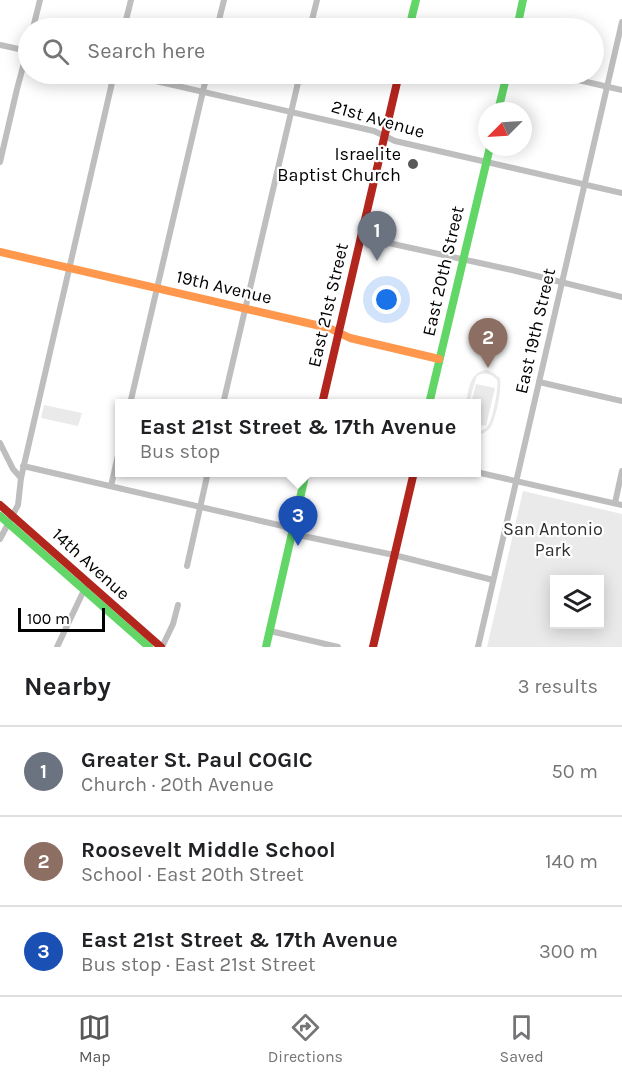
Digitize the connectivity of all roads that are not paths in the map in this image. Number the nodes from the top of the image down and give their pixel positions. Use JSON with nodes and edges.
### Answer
{"nodes":[{"id":1,"x":40,"y":0,"type":"edge"},
{"id":2,"x":131,"y":0,"type":"edge"},
{"id":3,"x":224,"y":0,"type":"edge"},
{"id":4,"x":317,"y":0,"type":"edge"},
{"id":5,"x":416,"y":0,"type":"edge"},
{"id":6,"x":523,"y":0,"type":"edge"},
{"id":7,"x":36,"y":18,"type":"edge"},
{"id":8,"x":126,"y":18,"type":"edge"},
{"id":9,"x":220,"y":18,"type":"edge"},
{"id":10,"x":312,"y":18,"type":"edge"},
{"id":11,"x":412,"y":18,"type":"edge"},
{"id":12,"x":519,"y":18,"type":"edge"},
{"id":13,"x":622,"y":22,"type":"edge"},
{"id":14,"x":0,"y":45,"type":"edge"},
{"id":15,"x":18,"y":48,"type":"edge"},
{"id":16,"x":18,"y":84,"type":"edge"},
{"id":17,"x":112,"y":84,"type":"edge"},
{"id":18,"x":170,"y":84,"type":"edge"},
{"id":19,"x":204,"y":84,"type":"edge"},
{"id":20,"x":298,"y":84,"type":"edge"},
{"id":21,"x":397,"y":84,"type":"edge"},
{"id":22,"x":505,"y":84,"type":"edge"},
{"id":23,"x":595,"y":84,"type":"edge"},
{"id":24,"x":608,"y":87,"type":"junction"},
{"id":25,"x":622,"y":90,"type":"edge"},
{"id":26,"x":202,"y":91,"type":"junction"},
{"id":27,"x":500,"y":102,"type":"edge"},
{"id":28,"x":291,"y":112,"type":"junction"},
{"id":29,"x":385,"y":136,"type":"junction"},
{"id":30,"x":488,"y":156,"type":"edge"},
{"id":31,"x":0,"y":162,"type":"edge"},
{"id":32,"x":486,"y":162,"type":"junction"},
{"id":33,"x":585,"y":184,"type":"junction"},
{"id":34,"x":622,"y":193,"type":"edge"},
{"id":35,"x":361,"y":237,"type":"junction"},
{"id":36,"x":0,"y":252,"type":"edge"},
{"id":37,"x":463,"y":260,"type":"junction"},
{"id":38,"x":69,"y":268,"type":"junction"},
{"id":39,"x":562,"y":283,"type":"junction"},
{"id":40,"x":157,"y":288,"type":"junction"},
{"id":41,"x":622,"y":297,"type":"edge"},
{"id":42,"x":245,"y":308,"type":"junction"},
{"id":43,"x":339,"y":333,"type":"junction"},
{"id":44,"x":439,"y":359,"type":"junction"},
{"id":45,"x":539,"y":382,"type":"junction"},
{"id":46,"x":131,"y":399,"type":"edge"},
{"id":47,"x":224,"y":399,"type":"edge"},
{"id":48,"x":323,"y":399,"type":"edge"},
{"id":49,"x":430,"y":399,"type":"edge"},
{"id":50,"x":622,"y":401,"type":"edge"},
{"id":51,"x":0,"y":443,"type":"edge"},
{"id":52,"x":23,"y":466,"type":"junction"},
{"id":53,"x":115,"y":470,"type":"edge"},
{"id":54,"x":622,"y":471,"type":"edge"},
{"id":55,"x":481,"y":473,"type":"edge"},
{"id":56,"x":21,"y":477,"type":"junction"},
{"id":57,"x":207,"y":477,"type":"edge"},
{"id":58,"x":305,"y":477,"type":"edge"},
{"id":59,"x":413,"y":477,"type":"edge"},
{"id":60,"x":516,"y":482,"type":"junction"},
{"id":61,"x":111,"y":486,"type":"junction"},
{"id":62,"x":618,"y":504,"type":"edge"},
{"id":63,"x":0,"y":505,"type":"edge"},
{"id":64,"x":200,"y":507,"type":"junction"},
{"id":65,"x":0,"y":516,"type":"edge"},
{"id":66,"x":10,"y":519,"type":"junction"},
{"id":67,"x":293,"y":531,"type":"junction"},
{"id":68,"x":0,"y":539,"type":"edge"},
{"id":69,"x":394,"y":555,"type":"junction"},
{"id":70,"x":186,"y":566,"type":"dead end"},
{"id":71,"x":493,"y":580,"type":"junction"},
{"id":72,"x":86,"y":586,"type":"junction"},
{"id":73,"x":178,"y":605,"type":"dead end"},
{"id":74,"x":270,"y":631,"type":"junction"},
{"id":75,"x":57,"y":647,"type":"edge"},
{"id":76,"x":149,"y":647,"type":"edge"},
{"id":77,"x":161,"y":647,"type":"edge"},
{"id":78,"x":266,"y":647,"type":"edge"},
{"id":79,"x":339,"y":647,"type":"edge"},
{"id":80,"x":373,"y":647,"type":"edge"},
{"id":81,"x":478,"y":647,"type":"edge"}],
"edges":[{"from":1,"to":7,"type":"street"},
{"from":2,"to":8,"type":"street"},
{"from":3,"to":9,"type":"street"},
{"from":4,"to":10,"type":"street"},
{"from":5,"to":11,"type":"street"},
{"from":6,"to":12,"type":"street"},
{"from":13,"to":24,"type":"street","name":"East 19th Street"},
{"from":14,"to":15,"type":"street"},
{"from":16,"to":31,"type":"street"},
{"from":17,"to":38,"type":"street"},
{"from":18,"to":26,"type":"street","name":"21st Avenue"},
{"from":19,"to":26,"type":"street"},
{"from":20,"to":28,"type":"street"},
{"from":21,"to":29,"type":"street","name":"East 21st Street"},
{"from":22,"to":27,"type":"street"},
{"from":23,"to":24,"type":"street"},
{"from":24,"to":25,"type":"street"},
{"from":24,"to":33,"type":"street","name":"East 19th Street"},
{"from":26,"to":28,"type":"street","name":"21st Avenue"},
{"from":26,"to":40,"type":"street"},
{"from":28,"to":29,"type":"street","name":"21st Avenue"},
{"from":28,"to":42,"type":"street"},
{"from":29,"to":32,"type":"street","name":"21st Avenue"},
{"from":29,"to":35,"type":"street","name":"East 21st Street"},
{"from":30,"to":32,"type":"street","name":"East 20th Street"},
{"from":32,"to":33,"type":"street","name":"21st Avenue"},
{"from":32,"to":37,"type":"street","name":"East 20th Street"},
{"from":33,"to":34,"type":"street","name":"21st Avenue"},
{"from":33,"to":39,"type":"street","name":"East 19th Street"},
{"from":35,"to":37,"type":"street"},
{"from":35,"to":43,"type":"street","name":"East 21st Street"},
{"from":36,"to":38,"type":"street","name":"19th Avenue"},
{"from":37,"to":39,"type":"street"},
{"from":37,"to":44,"type":"street","name":"East 20th Street"},
{"from":38,"to":40,"type":"street","name":"19th Avenue"},
{"from":38,"to":52,"type":"street"},
{"from":39,"to":41,"type":"street"},
{"from":39,"to":45,"type":"street","name":"East 19th Street"},
{"from":40,"to":42,"type":"street","name":"19th Avenue"},
{"from":40,"to":46,"type":"street"},
{"from":42,"to":43,"type":"street","name":"19th Avenue"},
{"from":42,"to":47,"type":"street"},
{"from":43,"to":44,"type":"street","name":"19th Avenue"},
{"from":43,"to":48,"type":"street","name":"East 21st Street"},
{"from":44,"to":49,"type":"street","name":"East 20th Street"},
{"from":45,"to":50,"type":"street"},
{"from":45,"to":60,"type":"street","name":"East 19th Street"},
{"from":51,"to":56,"type":"street"},
{"from":52,"to":56,"type":"street"},
{"from":52,"to":61,"type":"street"},
{"from":53,"to":61,"type":"street"},
{"from":54,"to":62,"type":"street"},
{"from":55,"to":60,"type":"street"},
{"from":56,"to":66,"type":"street"},
{"from":57,"to":64,"type":"street"},
{"from":58,"to":67,"type":"street"},
{"from":59,"to":69,"type":"street"},
{"from":60,"to":62,"type":"street"},
{"from":60,"to":71,"type":"street","name":"East 19th Street"},
{"from":61,"to":64,"type":"street"},
{"from":63,"to":66,"type":"street","name":"14th Avenue"},
{"from":64,"to":67,"type":"street"},
{"from":64,"to":70,"type":"street"},
{"from":65,"to":66,"type":"street","name":"14th Avenue"},
{"from":66,"to":68,"type":"street"},
{"from":66,"to":72,"type":"street","name":"14th Avenue"},
{"from":67,"to":69,"type":"street"},
{"from":67,"to":74,"type":"street"},
{"from":69,"to":71,"type":"street"},
{"from":69,"to":80,"type":"street"},
{"from":71,"to":81,"type":"street","name":"East 19th Street"},
{"from":72,"to":75,"type":"street"},
{"from":72,"to":76,"type":"street","name":"14th Avenue"},
{"from":72,"to":77,"type":"street","name":"14th Avenue"},
{"from":73,"to":77,"type":"street"},
{"from":74,"to":78,"type":"street"},
{"from":74,"to":79,"type":"street"}]}
